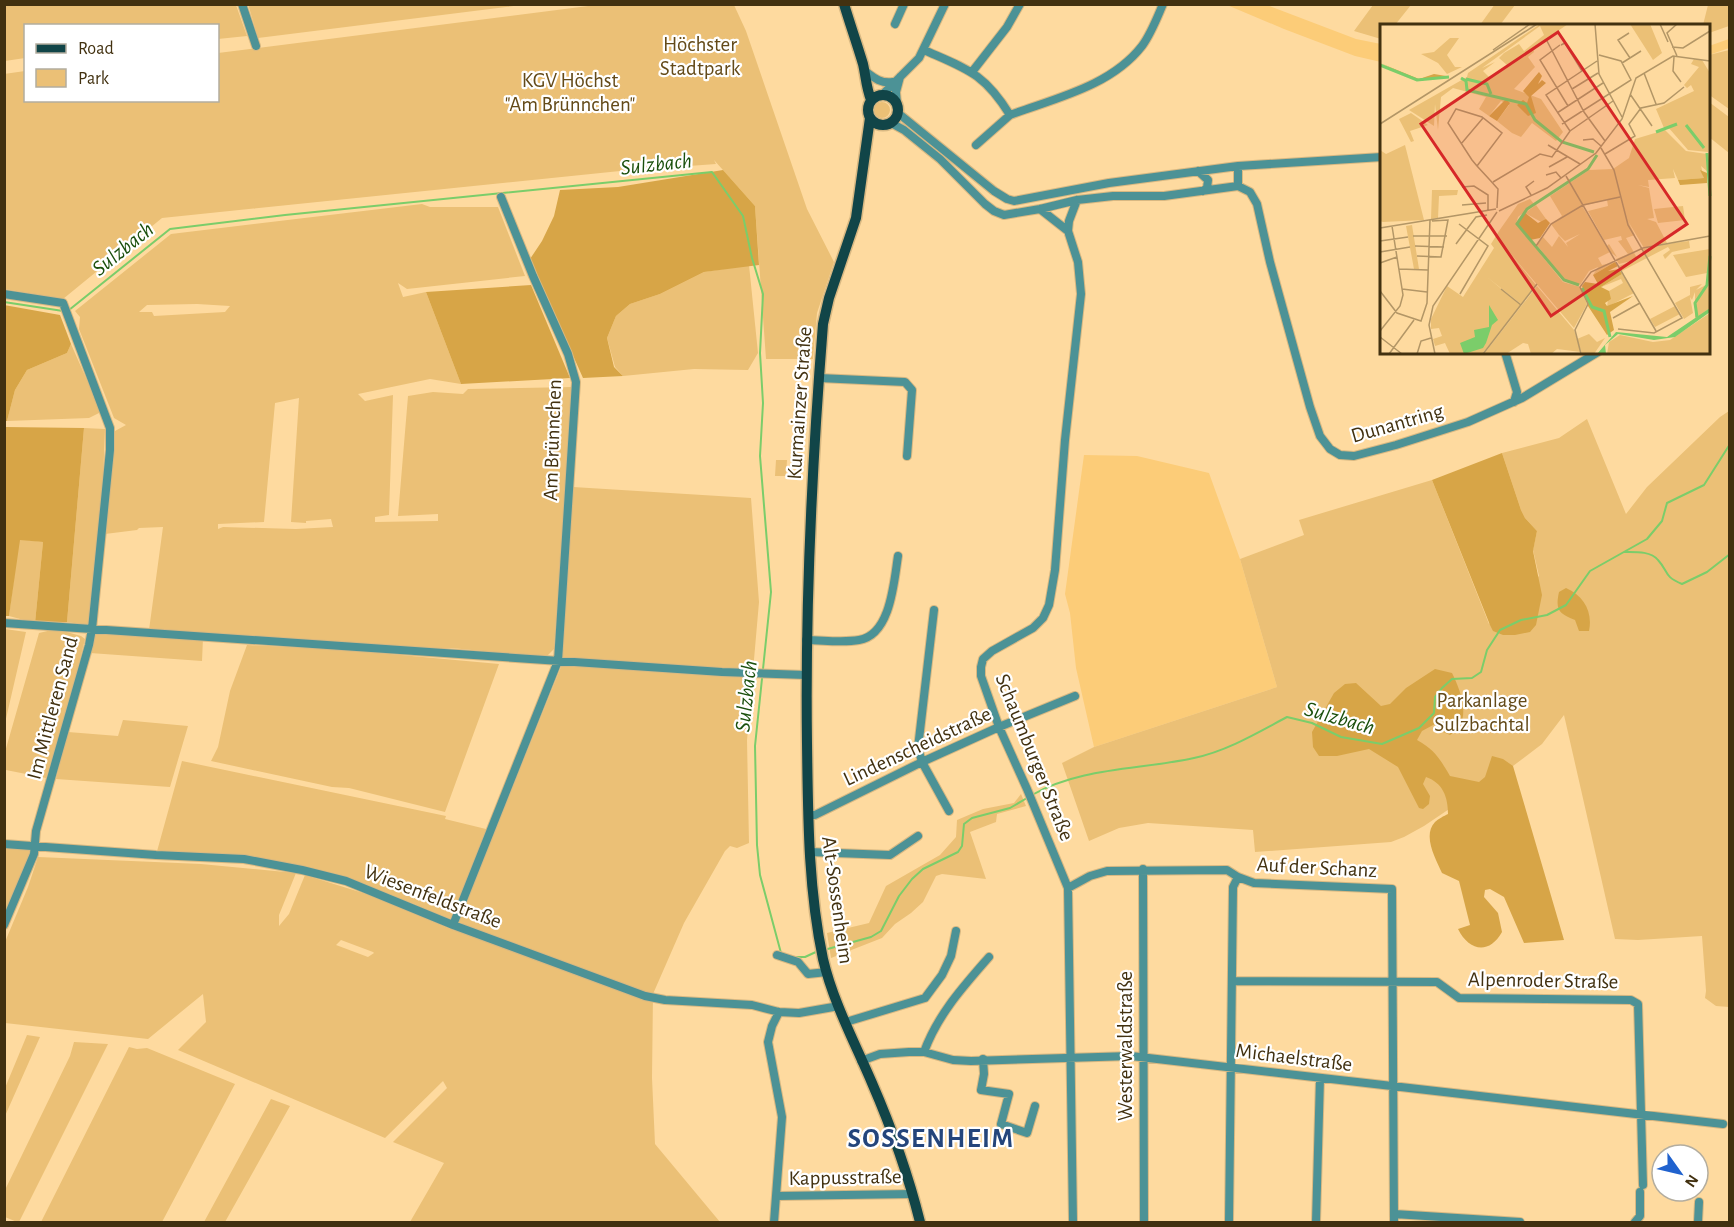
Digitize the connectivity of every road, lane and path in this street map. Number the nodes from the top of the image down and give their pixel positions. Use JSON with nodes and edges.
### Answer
{"nodes":[{"id":1,"x":242,"y":4,"type":"edge"},
{"id":2,"x":844,"y":4,"type":"edge"},
{"id":3,"x":904,"y":4,"type":"edge"},
{"id":4,"x":945,"y":4,"type":"edge"},
{"id":5,"x":1020,"y":4,"type":"edge"},
{"id":6,"x":1163,"y":4,"type":"edge"},
{"id":7,"x":895,"y":24,"type":"dead end"},
{"id":8,"x":256,"y":46,"type":"dead end"},
{"id":9,"x":924,"y":50,"type":"junction"},
{"id":10,"x":972,"y":72,"type":"junction"},
{"id":11,"x":866,"y":74,"type":"junction"},
{"id":12,"x":897,"y":79,"type":"junction"},
{"id":13,"x":878,"y":96,"type":"junction"},
{"id":14,"x":897,"y":108,"type":"junction"},
{"id":15,"x":1010,"y":115,"type":"junction"},
{"id":16,"x":870,"y":118,"type":"junction"},
{"id":17,"x":886,"y":124,"type":"junction"},
{"id":18,"x":867,"y":139,"type":"junction"},
{"id":19,"x":976,"y":145,"type":"dead end"},
{"id":20,"x":1380,"y":157,"type":"edge"},
{"id":21,"x":951,"y":163,"type":"junction"},
{"id":22,"x":1238,"y":166,"type":"junction"},
{"id":23,"x":1198,"y":171,"type":"junction"},
{"id":24,"x":981,"y":180,"type":"junction"},
{"id":25,"x":1238,"y":186,"type":"junction"},
{"id":26,"x":994,"y":191,"type":"junction"},
{"id":27,"x":1203,"y":191,"type":"junction"},
{"id":28,"x":976,"y":195,"type":"junction"},
{"id":29,"x":501,"y":197,"type":"dead end"},
{"id":30,"x":1077,"y":200,"type":"junction"},
{"id":31,"x":987,"y":206,"type":"junction"},
{"id":32,"x":1040,"y":209,"type":"junction"},
{"id":33,"x":1068,"y":231,"type":"junction"},
{"id":34,"x":4,"y":294,"type":"edge"},
{"id":35,"x":1506,"y":354,"type":"edge"},
{"id":36,"x":1595,"y":354,"type":"edge"},
{"id":37,"x":819,"y":378,"type":"junction"},
{"id":38,"x":1514,"y":402,"type":"junction"},
{"id":39,"x":907,"y":456,"type":"dead end"},
{"id":40,"x":898,"y":556,"type":"dead end"},
{"id":41,"x":934,"y":610,"type":"dead end"},
{"id":42,"x":4,"y":623,"type":"edge"},
{"id":43,"x":92,"y":629,"type":"junction"},
{"id":44,"x":806,"y":640,"type":"junction"},
{"id":45,"x":558,"y":661,"type":"junction"},
{"id":46,"x":806,"y":675,"type":"junction"},
{"id":47,"x":1075,"y":696,"type":"dead end"},
{"id":48,"x":999,"y":727,"type":"junction"},
{"id":49,"x":922,"y":762,"type":"junction"},
{"id":50,"x":950,"y":811,"type":"dead end"},
{"id":51,"x":808,"y":815,"type":"junction"},
{"id":52,"x":918,"y":836,"type":"dead end"},
{"id":53,"x":4,"y":844,"type":"edge"},
{"id":54,"x":33,"y":847,"type":"junction"},
{"id":55,"x":809,"y":852,"type":"junction"},
{"id":56,"x":1143,"y":869,"type":"junction"},
{"id":57,"x":1238,"y":877,"type":"junction"},
{"id":58,"x":1068,"y":888,"type":"junction"},
{"id":59,"x":4,"y":925,"type":"edge"},
{"id":60,"x":453,"y":925,"type":"junction"},
{"id":61,"x":956,"y":932,"type":"dead end"},
{"id":62,"x":777,"y":955,"type":"dead end"},
{"id":63,"x":988,"y":957,"type":"dead end"},
{"id":64,"x":827,"y":972,"type":"junction"},
{"id":65,"x":1232,"y":981,"type":"junction"},
{"id":66,"x":1391,"y":982,"type":"junction"},
{"id":67,"x":839,"y":1006,"type":"junction"},
{"id":68,"x":780,"y":1012,"type":"junction"},
{"id":69,"x":846,"y":1022,"type":"junction"},
{"id":70,"x":924,"y":1052,"type":"junction"},
{"id":71,"x":1070,"y":1057,"type":"junction"},
{"id":72,"x":1144,"y":1058,"type":"junction"},
{"id":73,"x":983,"y":1059,"type":"junction"},
{"id":74,"x":861,"y":1061,"type":"junction"},
{"id":75,"x":1230,"y":1068,"type":"junction"},
{"id":76,"x":1320,"y":1078,"type":"junction"},
{"id":77,"x":1393,"y":1087,"type":"junction"},
{"id":78,"x":1035,"y":1106,"type":"dead end"},
{"id":79,"x":1641,"y":1114,"type":"junction"},
{"id":80,"x":1723,"y":1124,"type":"dead end"},
{"id":81,"x":913,"y":1194,"type":"junction"},
{"id":82,"x":777,"y":1196,"type":"junction"},
{"id":83,"x":1699,"y":1203,"type":"edge"},
{"id":84,"x":1394,"y":1218,"type":"edge"},
{"id":85,"x":774,"y":1222,"type":"edge"},
{"id":86,"x":920,"y":1222,"type":"edge"},
{"id":87,"x":1073,"y":1222,"type":"edge"},
{"id":88,"x":1144,"y":1222,"type":"edge"},
{"id":89,"x":1229,"y":1222,"type":"edge"},
{"id":90,"x":1316,"y":1222,"type":"edge"},
{"id":91,"x":1520,"y":1222,"type":"edge"},
{"id":92,"x":1635,"y":1222,"type":"edge"},
{"id":93,"x":1698,"y":1222,"type":"edge"}],
"edges":[{"from":1,"to":8,"type":"street"},
{"from":2,"to":11,"type":"main road"},
{"from":3,"to":7,"type":"street"},
{"from":4,"to":9,"type":"street"},
{"from":5,"to":10,"type":"street"},
{"from":6,"to":15,"type":"street"},
{"from":9,"to":10,"type":"street"},
{"from":9,"to":12,"type":"street"},
{"from":10,"to":15,"type":"street"},
{"from":11,"to":12,"type":"street"},
{"from":11,"to":13,"type":"main road"},
{"from":12,"to":13,"type":"street"},
{"from":12,"to":14,"type":"street"},
{"from":13,"to":14,"type":"main road"},
{"from":13,"to":16,"type":"main road"},
{"from":14,"to":17,"type":"main road"},
{"from":14,"to":21,"type":"street"},
{"from":15,"to":19,"type":"street"},
{"from":16,"to":17,"type":"main road"},
{"from":16,"to":18,"type":"main road","name":"Kurmainzer Straße"},
{"from":17,"to":18,"type":"main road"},
{"from":17,"to":21,"type":"street"},
{"from":18,"to":37,"type":"main road","name":"Kurmainzer Straße"},
{"from":20,"to":22,"type":"street"},
{"from":21,"to":24,"type":"street"},
{"from":21,"to":28,"type":"street"},
{"from":22,"to":23,"type":"street"},
{"from":22,"to":25,"type":"street"},
{"from":23,"to":26,"type":"street"},
{"from":23,"to":27,"type":"street"},
{"from":24,"to":26,"type":"street"},
{"from":24,"to":28,"type":"street"},
{"from":25,"to":27,"type":"street"},
{"from":25,"to":38,"type":"street","name":"Dunantring"},
{"from":26,"to":31,"type":"street"},
{"from":27,"to":30,"type":"street"},
{"from":28,"to":31,"type":"street"},
{"from":29,"to":45,"type":"street","name":"Am Brünnchen"},
{"from":30,"to":32,"type":"street"},
{"from":30,"to":33,"type":"street"},
{"from":31,"to":32,"type":"street"},
{"from":32,"to":33,"type":"street"},
{"from":33,"to":48,"type":"street","name":"Schaumburger Straße"},
{"from":34,"to":43,"type":"street"},
{"from":35,"to":38,"type":"street"},
{"from":36,"to":38,"type":"street","name":"Dunantring"},
{"from":37,"to":39,"type":"street"},
{"from":37,"to":44,"type":"main road","name":"Kurmainzer Straße"},
{"from":40,"to":44,"type":"street"},
{"from":41,"to":49,"type":"street"},
{"from":42,"to":43,"type":"street","name":"Im Mittleren Sand"},
{"from":43,"to":45,"type":"street"},
{"from":43,"to":54,"type":"street","name":"Im Mittleren Sand"},
{"from":44,"to":46,"type":"main road","name":"Kurmainzer Straße"},
{"from":45,"to":46,"type":"street"},
{"from":45,"to":60,"type":"street","name":"Am Brünnchen"},
{"from":46,"to":51,"type":"main road","name":"Alt-Sossenheim"},
{"from":47,"to":48,"type":"street","name":"Lindenscheidstraße"},
{"from":48,"to":49,"type":"street","name":"Lindenscheidstraße"},
{"from":48,"to":58,"type":"street","name":"Schaumburger Straße"},
{"from":49,"to":50,"type":"street"},
{"from":49,"to":51,"type":"street","name":"Lindenscheidstraße"},
{"from":51,"to":55,"type":"main road","name":"Alt-Sossenheim"},
{"from":52,"to":55,"type":"street"},
{"from":53,"to":54,"type":"street","name":"Wiesenfeldstraße"},
{"from":54,"to":59,"type":"street","name":"Im Mittleren Sand"},
{"from":54,"to":60,"type":"street","name":"Wiesenfeldstraße"},
{"from":55,"to":64,"type":"main road","name":"Alt-Sossenheim"},
{"from":56,"to":57,"type":"street","name":"Auf der Schanz"},
{"from":56,"to":58,"type":"street","name":"Auf der Schanz"},
{"from":56,"to":72,"type":"street","name":"Westerwaldstraße"},
{"from":57,"to":65,"type":"street"},
{"from":57,"to":66,"type":"street","name":"Auf der Schanz"},
{"from":58,"to":71,"type":"street","name":"Schaumburger Straße"},
{"from":60,"to":68,"type":"street","name":"Wiesenfeldstraße"},
{"from":61,"to":69,"type":"street"},
{"from":62,"to":64,"type":"street"},
{"from":63,"to":70,"type":"street"},
{"from":64,"to":67,"type":"main road","name":"Alt-Sossenheim"},
{"from":65,"to":66,"type":"street","name":"Alpenroder Straße"},
{"from":65,"to":75,"type":"street"},
{"from":66,"to":77,"type":"street"},
{"from":66,"to":79,"type":"street","name":"Alpenroder Straße"},
{"from":67,"to":68,"type":"street","name":"Wiesenfeldstraße"},
{"from":67,"to":69,"type":"main road","name":"Alt-Sossenheim"},
{"from":68,"to":82,"type":"street"},
{"from":69,"to":74,"type":"main road","name":"Alt-Sossenheim"},
{"from":70,"to":73,"type":"street","name":"Michaelstraße"},
{"from":70,"to":74,"type":"street","name":"Michaelstraße"},
{"from":71,"to":72,"type":"street","name":"Michaelstraße"},
{"from":71,"to":73,"type":"street","name":"Michaelstraße"},
{"from":71,"to":87,"type":"street","name":"Schaumburger Straße"},
{"from":72,"to":75,"type":"street","name":"Michaelstraße"},
{"from":72,"to":88,"type":"street","name":"Westerwaldstraße"},
{"from":73,"to":78,"type":"street"},
{"from":74,"to":81,"type":"main road","name":"Alt-Sossenheim"},
{"from":75,"to":76,"type":"street","name":"Michaelstraße"},
{"from":75,"to":89,"type":"street"},
{"from":76,"to":77,"type":"street","name":"Michaelstraße"},
{"from":76,"to":90,"type":"street"},
{"from":77,"to":79,"type":"street","name":"Michaelstraße"},
{"from":77,"to":84,"type":"street"},
{"from":79,"to":80,"type":"street","name":"Michaelstraße"},
{"from":79,"to":92,"type":"street"},
{"from":81,"to":82,"type":"street","name":"Kappusstraße"},
{"from":81,"to":86,"type":"main road","name":"Alt-Sossenheim"},
{"from":82,"to":85,"type":"street"},
{"from":83,"to":93,"type":"street"},
{"from":84,"to":91,"type":"street"}]}
